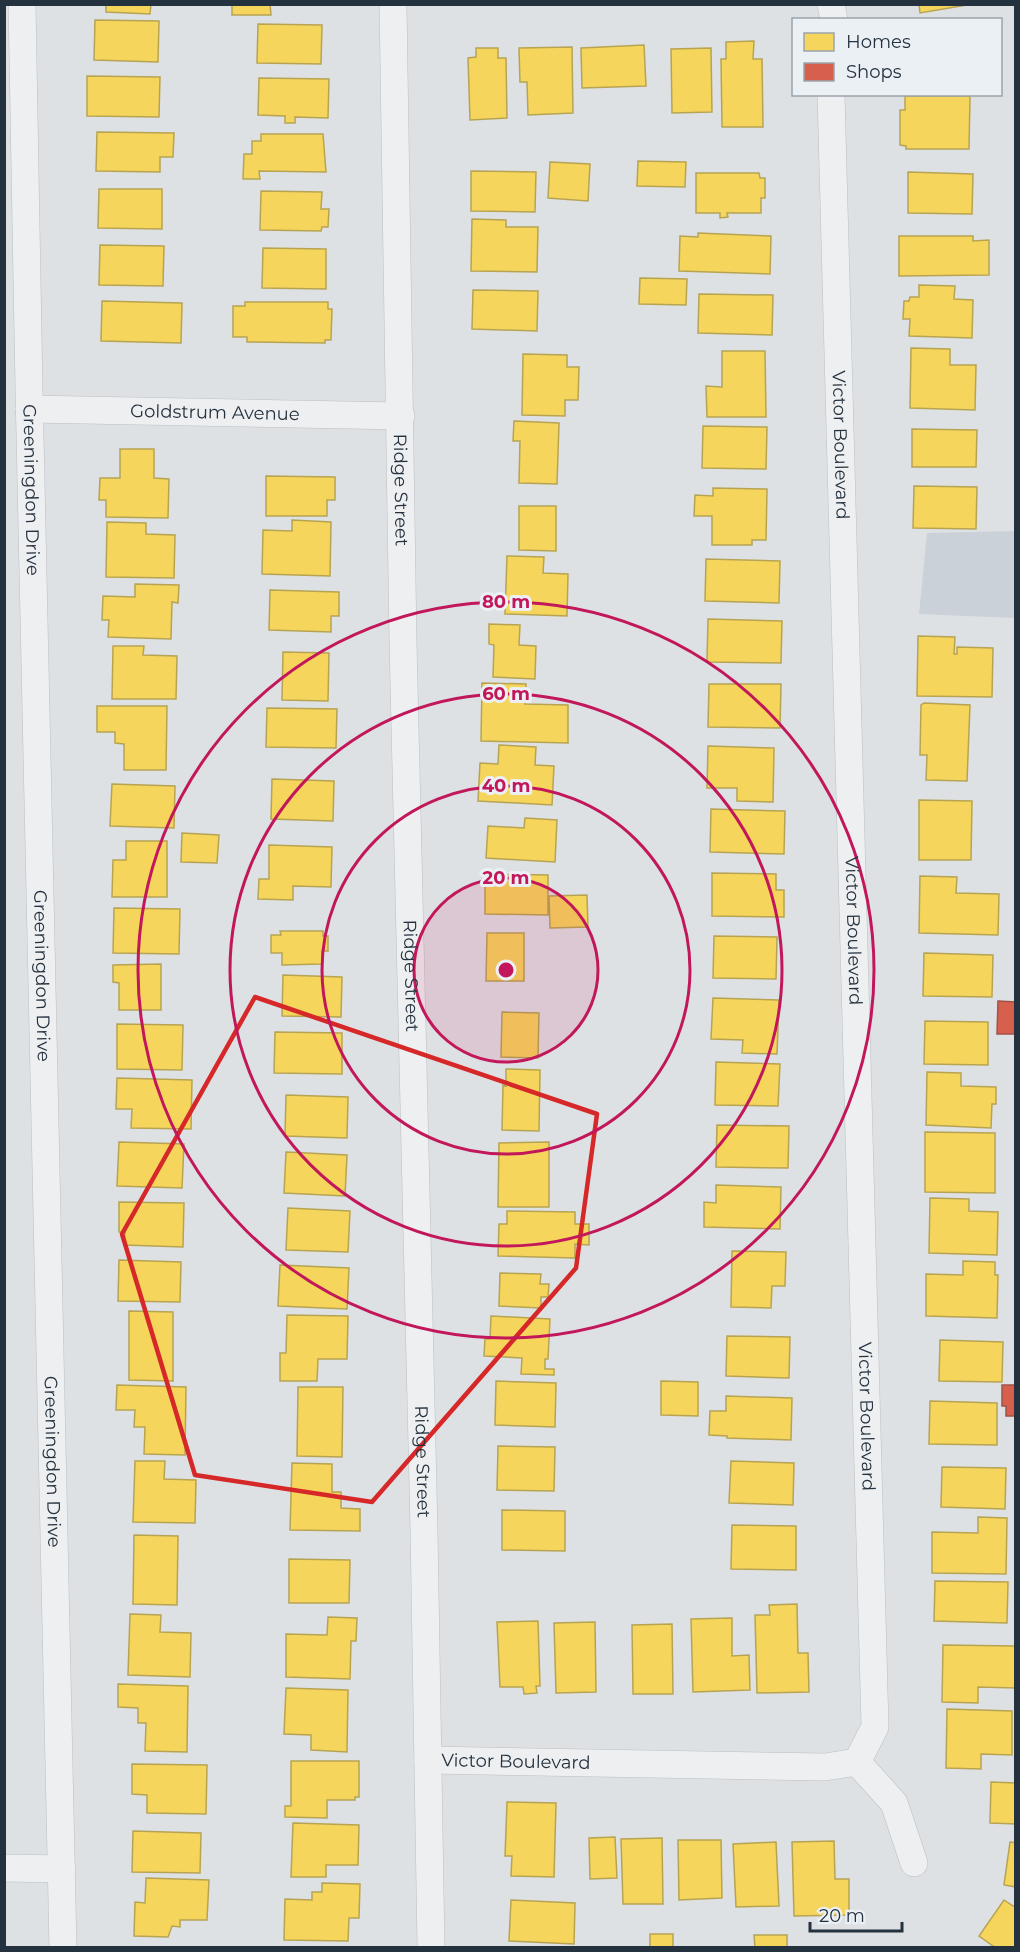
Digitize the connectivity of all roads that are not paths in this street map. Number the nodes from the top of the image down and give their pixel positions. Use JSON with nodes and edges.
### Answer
{"nodes":[{"id":1,"x":22,"y":4,"type":"edge"},
{"id":2,"x":393,"y":4,"type":"edge"},
{"id":3,"x":831,"y":96,"type":"edge"},
{"id":4,"x":29,"y":409,"type":"junction"},
{"id":5,"x":400,"y":416,"type":"junction"},
{"id":6,"x":428,"y":1760,"type":"junction"},
{"id":7,"x":857,"y":1762,"type":"junction"},
{"id":8,"x":914,"y":1863,"type":"dead end"},
{"id":9,"x":4,"y":1868,"type":"edge"},
{"id":10,"x":62,"y":1869,"type":"junction"},
{"id":11,"x":63,"y":1947,"type":"edge"},
{"id":12,"x":431,"y":1947,"type":"edge"}],
"edges":[{"from":1,"to":4,"type":"street","name":"Greeningdon Drive"},
{"from":2,"to":5,"type":"street","name":"Ridge Street"},
{"from":3,"to":7,"type":"street","name":"Victor Boulevard"},
{"from":4,"to":5,"type":"street","name":"Goldstrum Avenue"},
{"from":4,"to":10,"type":"street","name":"Greeningdon Drive"},
{"from":5,"to":6,"type":"street","name":"Ridge Street"},
{"from":6,"to":7,"type":"street","name":"Victor Boulevard"},
{"from":6,"to":12,"type":"street","name":"Ridge Street"},
{"from":7,"to":8,"type":"street"},
{"from":9,"to":10,"type":"street"},
{"from":10,"to":11,"type":"street","name":"Greeningdon Drive"}]}
